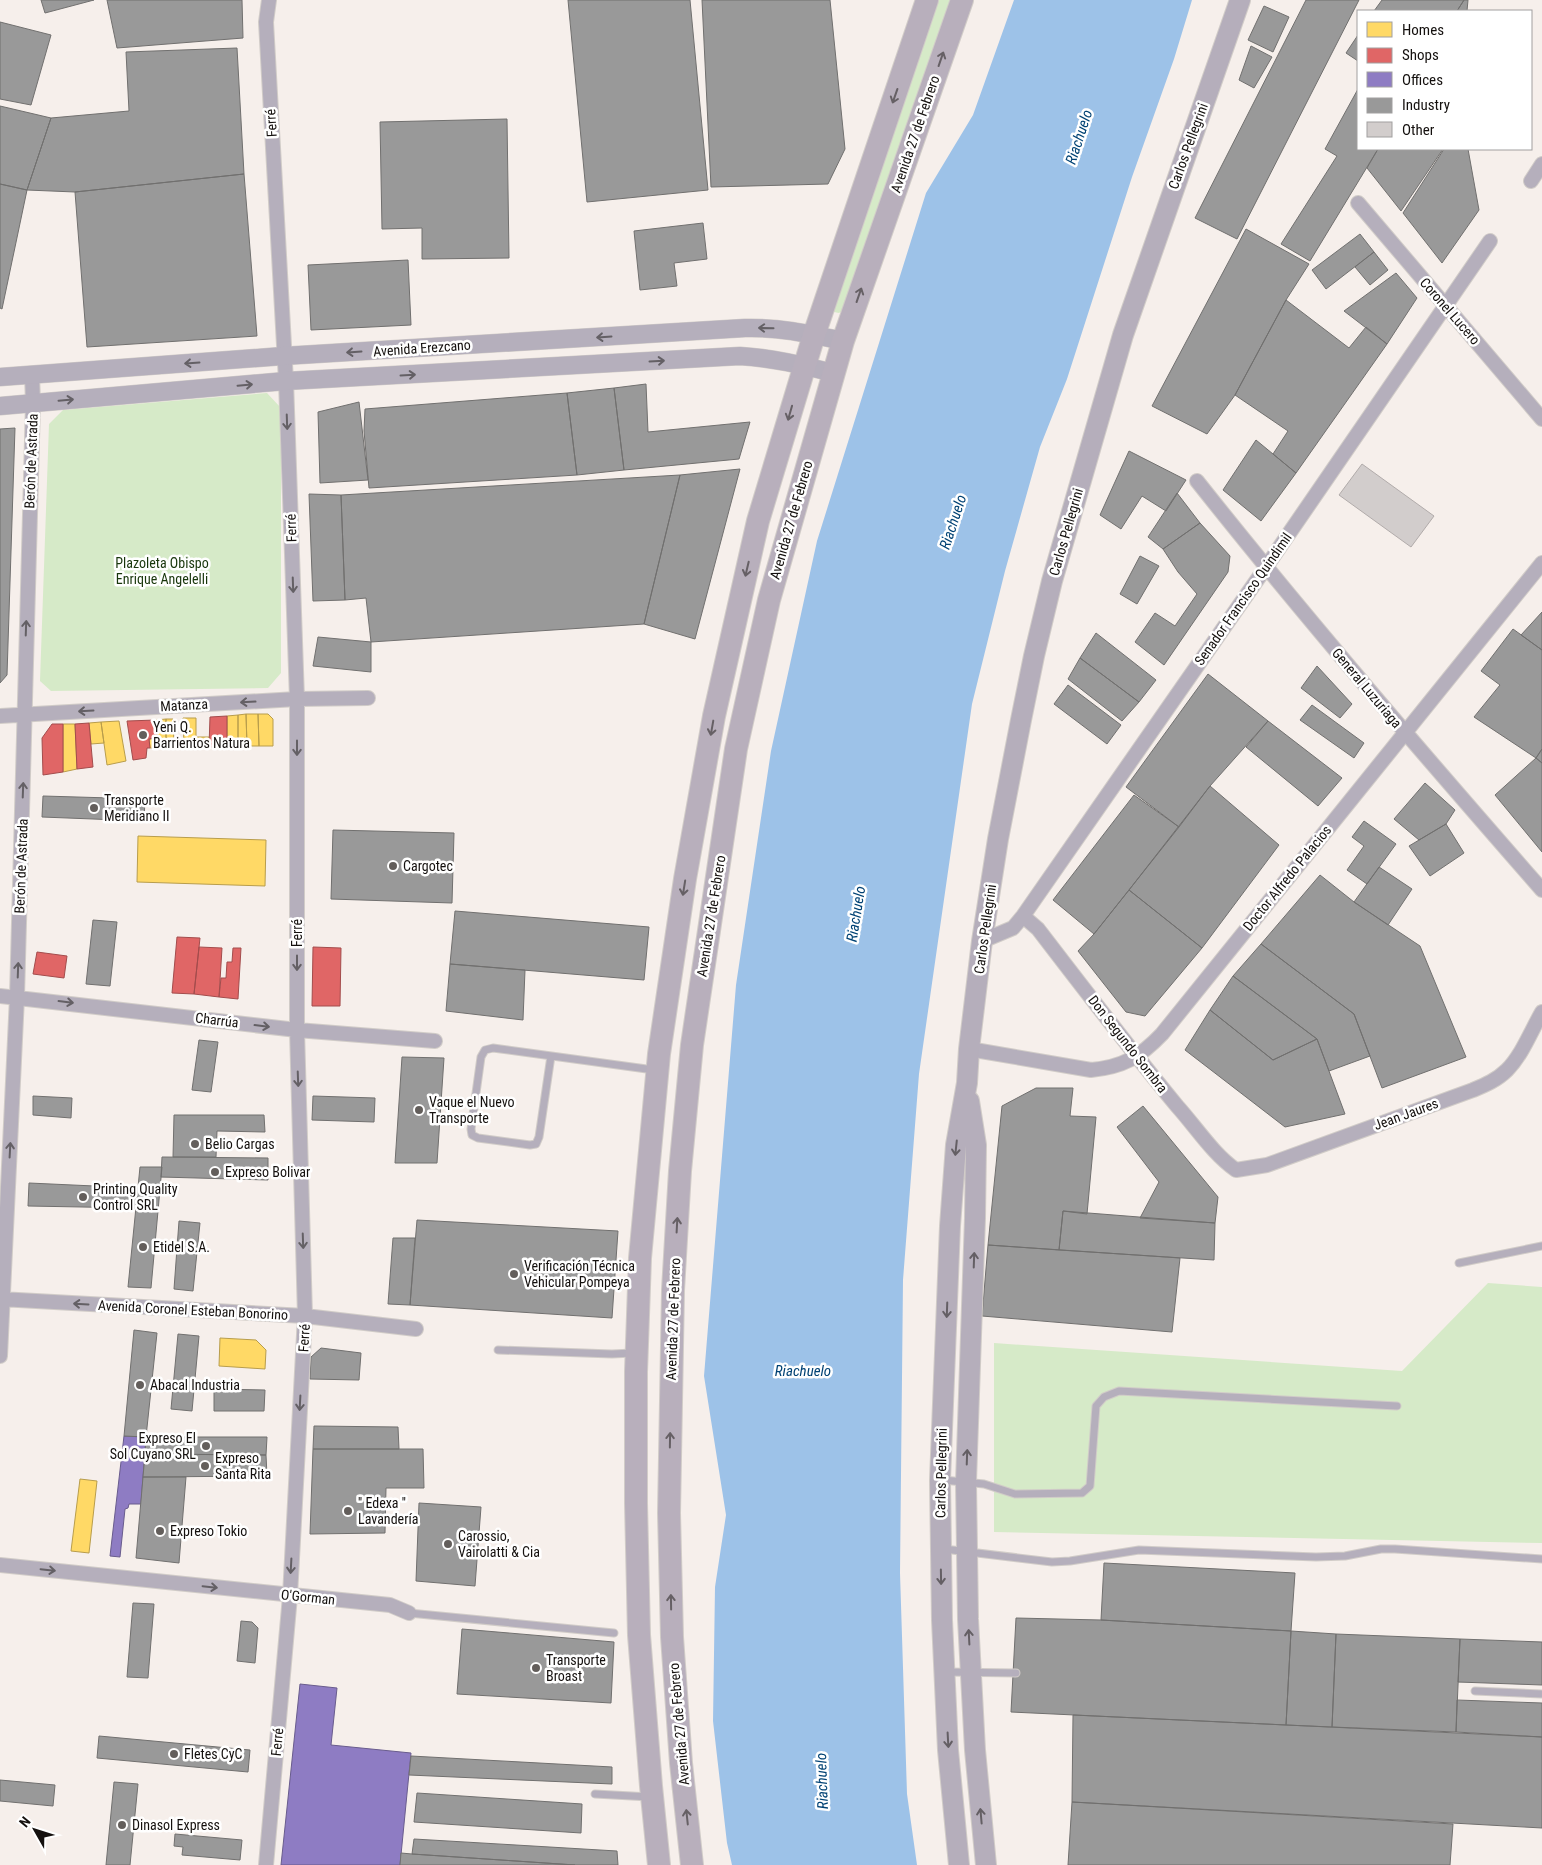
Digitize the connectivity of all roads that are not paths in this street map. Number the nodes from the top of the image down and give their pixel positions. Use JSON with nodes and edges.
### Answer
{"nodes":[{"id":1,"x":269,"y":0,"type":"edge"},
{"id":2,"x":927,"y":0,"type":"edge"},
{"id":3,"x":962,"y":0,"type":"edge"},
{"id":4,"x":1240,"y":0,"type":"edge"},
{"id":5,"x":1542,"y":164,"type":"edge"},
{"id":6,"x":1531,"y":181,"type":"dead end"},
{"id":7,"x":1358,"y":204,"type":"dead end"},
{"id":8,"x":1490,"y":241,"type":"dead end"},
{"id":9,"x":1445,"y":306,"type":"junction"},
{"id":10,"x":814,"y":335,"type":"junction"},
{"id":11,"x":843,"y":342,"type":"junction"},
{"id":12,"x":283,"y":356,"type":"junction"},
{"id":13,"x":804,"y":366,"type":"junction"},
{"id":14,"x":833,"y":373,"type":"junction"},
{"id":15,"x":32,"y":375,"type":"junction"},
{"id":16,"x":0,"y":377,"type":"edge"},
{"id":17,"x":286,"y":381,"type":"junction"},
{"id":18,"x":33,"y":403,"type":"junction"},
{"id":19,"x":0,"y":406,"type":"edge"},
{"id":20,"x":1542,"y":418,"type":"edge"},
{"id":21,"x":1197,"y":481,"type":"dead end"},
{"id":22,"x":1542,"y":563,"type":"edge"},
{"id":23,"x":1266,"y":568,"type":"junction"},
{"id":24,"x":368,"y":698,"type":"dead end"},
{"id":25,"x":297,"y":699,"type":"junction"},
{"id":26,"x":23,"y":714,"type":"junction"},
{"id":27,"x":0,"y":716,"type":"edge"},
{"id":28,"x":1405,"y":733,"type":"junction"},
{"id":29,"x":1542,"y":890,"type":"edge"},
{"id":30,"x":1023,"y":916,"type":"junction"},
{"id":31,"x":982,"y":941,"type":"junction"},
{"id":32,"x":0,"y":996,"type":"edge"},
{"id":33,"x":17,"y":997,"type":"junction"},
{"id":34,"x":1542,"y":1012,"type":"edge"},
{"id":35,"x":296,"y":1030,"type":"junction"},
{"id":36,"x":435,"y":1041,"type":"dead end"},
{"id":37,"x":969,"y":1050,"type":"junction"},
{"id":38,"x":551,"y":1056,"type":"junction"},
{"id":39,"x":1136,"y":1057,"type":"junction"},
{"id":40,"x":657,"y":1070,"type":"junction"},
{"id":41,"x":967,"y":1083,"type":"junction"},
{"id":42,"x":1236,"y":1170,"type":"joint"},
{"id":43,"x":1542,"y":1246,"type":"edge"},
{"id":44,"x":1459,"y":1263,"type":"dead end"},
{"id":45,"x":2,"y":1299,"type":"edge"},
{"id":46,"x":305,"y":1316,"type":"junction"},
{"id":47,"x":416,"y":1329,"type":"dead end"},
{"id":48,"x":498,"y":1350,"type":"dead end"},
{"id":49,"x":637,"y":1353,"type":"junction"},
{"id":50,"x":0,"y":1356,"type":"edge"},
{"id":51,"x":1397,"y":1406,"type":"dead end"},
{"id":52,"x":940,"y":1480,"type":"junction"},
{"id":53,"x":966,"y":1482,"type":"junction"},
{"id":54,"x":941,"y":1549,"type":"junction"},
{"id":55,"x":967,"y":1552,"type":"junction"},
{"id":56,"x":1542,"y":1559,"type":"edge"},
{"id":57,"x":0,"y":1565,"type":"edge"},
{"id":58,"x":290,"y":1596,"type":"junction"},
{"id":59,"x":409,"y":1613,"type":"joint"},
{"id":60,"x":614,"y":1633,"type":"dead end"},
{"id":61,"x":640,"y":1635,"type":"junction"},
{"id":62,"x":672,"y":1637,"type":"junction"},
{"id":63,"x":944,"y":1672,"type":"junction"},
{"id":64,"x":971,"y":1672,"type":"junction"},
{"id":65,"x":1016,"y":1673,"type":"dead end"},
{"id":66,"x":1475,"y":1691,"type":"dead end"},
{"id":67,"x":1542,"y":1694,"type":"edge"},
{"id":68,"x":596,"y":1794,"type":"dead end"},
{"id":69,"x":652,"y":1798,"type":"junction"},
{"id":70,"x":266,"y":1865,"type":"edge"},
{"id":71,"x":659,"y":1865,"type":"edge"},
{"id":72,"x":692,"y":1865,"type":"edge"},
{"id":73,"x":959,"y":1865,"type":"edge"},
{"id":74,"x":986,"y":1865,"type":"edge"}],
"edges":[{"from":1,"to":12,"type":"street","name":"Ferré"},
{"from":2,"to":10,"type":"main road","name":"Avenida 27 de Febrero","one_way":true},
{"from":11,"to":3,"type":"main road","name":"Avenida 27 de Febrero","one_way":true},
{"from":4,"to":31,"type":"main road","name":"Carlos Pellegrini"},
{"from":5,"to":6,"type":"street"},
{"from":7,"to":9,"type":"street","name":"Coronel Lucero"},
{"from":8,"to":9,"type":"street","name":"Senador Francisco Quindimil"},
{"from":9,"to":20,"type":"street","name":"Coronel Lucero"},
{"from":9,"to":23,"type":"street","name":"Senador Francisco Quindimil"},
{"from":10,"to":11,"type":"street","name":"Avenida Erezcano"},
{"from":10,"to":12,"type":"street","name":"Avenida Erezcano","one_way":true},
{"from":10,"to":13,"type":"main road","name":"Avenida 27 de Febrero"},
{"from":11,"to":14,"type":"main road","name":"Avenida 27 de Febrero"},
{"from":12,"to":15,"type":"street","name":"Avenida Erezcano","one_way":true},
{"from":12,"to":17,"type":"street","name":"Ferré"},
{"from":13,"to":14,"type":"street","name":"Avenida Erezcano"},
{"from":17,"to":13,"type":"street","name":"Avenida Erezcano","one_way":true},
{"from":13,"to":40,"type":"main road","name":"Avenida 27 de Febrero","one_way":true},
{"from":62,"to":14,"type":"main road","name":"Avenida 27 de Febrero","one_way":true},
{"from":15,"to":16,"type":"street","name":"Avenida Erezcano"},
{"from":15,"to":18,"type":"street","name":"Berón de Astrada"},
{"from":18,"to":17,"type":"street","name":"Avenida Erezcano","one_way":true},
{"from":17,"to":25,"type":"street","name":"Ferré","one_way":true},
{"from":18,"to":19,"type":"street","name":"Avenida Erezcano"},
{"from":26,"to":18,"type":"street","name":"Berón de Astrada","one_way":true},
{"from":21,"to":23,"type":"street","name":"General Luzuriaga"},
{"from":22,"to":28,"type":"street","name":"Doctor Alfredo Palacios"},
{"from":23,"to":28,"type":"street","name":"General Luzuriaga"},
{"from":23,"to":30,"type":"street","name":"Senador Francisco Quindimil"},
{"from":24,"to":25,"type":"street","name":"Matanza"},
{"from":25,"to":26,"type":"street","name":"Matanza","one_way":true},
{"from":25,"to":35,"type":"street","name":"Ferré","one_way":true},
{"from":26,"to":27,"type":"street","name":"Matanza"},
{"from":33,"to":26,"type":"street","name":"Berón de Astrada","one_way":true},
{"from":28,"to":29,"type":"street","name":"General Luzuriaga"},
{"from":28,"to":39,"type":"street","name":"Doctor Alfredo Palacios"},
{"from":30,"to":31,"type":"street","name":"Senador Francisco Quindimil"},
{"from":30,"to":39,"type":"street","name":"Don Segundo Sombra"},
{"from":31,"to":37,"type":"main road","name":"Carlos Pellegrini"},
{"from":32,"to":33,"type":"street","name":"Charrúa"},
{"from":33,"to":35,"type":"street","name":"Charrúa","one_way":true},
{"from":45,"to":33,"type":"street","name":"Berón de Astrada","one_way":true},
{"from":34,"to":42,"type":"street","name":"Jean Jaures"},
{"from":35,"to":36,"type":"street","name":"Charrúa"},
{"from":35,"to":46,"type":"street","name":"Ferré","one_way":true},
{"from":37,"to":39,"type":"street","name":"Doctor Alfredo Palacios"},
{"from":37,"to":41,"type":"main road","name":"Carlos Pellegrini"},
{"from":38,"to":38,"type":"lane"},
{"from":38,"to":40,"type":"lane"},
{"from":39,"to":42,"type":"street","name":"Don Segundo Sombra"},
{"from":40,"to":49,"type":"main road","name":"Avenida 27 de Febrero"},
{"from":41,"to":52,"type":"main road","name":"Carlos Pellegrini","one_way":true},
{"from":53,"to":41,"type":"main road","name":"Carlos Pellegrini","one_way":true},
{"from":43,"to":44,"type":"lane"},
{"from":46,"to":45,"type":"street","name":"Avenida Coronel Esteban Bonorino","one_way":true},
{"from":45,"to":50,"type":"street","name":"Berón de Astrada"},
{"from":46,"to":47,"type":"street","name":"Avenida Coronel Esteban Bonorino"},
{"from":46,"to":58,"type":"street","name":"Ferré","one_way":true},
{"from":48,"to":49,"type":"lane"},
{"from":49,"to":61,"type":"main road","name":"Avenida 27 de Febrero"},
{"from":51,"to":53,"type":"lane"},
{"from":52,"to":53,"type":"lane"},
{"from":52,"to":54,"type":"main road","name":"Carlos Pellegrini"},
{"from":53,"to":55,"type":"main road","name":"Carlos Pellegrini"},
{"from":54,"to":55,"type":"lane"},
{"from":54,"to":63,"type":"main road","name":"Carlos Pellegrini","one_way":true},
{"from":55,"to":56,"type":"lane"},
{"from":64,"to":55,"type":"main road","name":"Carlos Pellegrini","one_way":true},
{"from":57,"to":58,"type":"street","name":"O'Gorman","one_way":true},
{"from":58,"to":59,"type":"street","name":"O'Gorman"},
{"from":58,"to":70,"type":"street","name":"Ferré"},
{"from":59,"to":60,"type":"lane","name":"O'Gorman"},
{"from":61,"to":62,"type":"main road"},
{"from":61,"to":69,"type":"main road","name":"Avenida 27 de Febrero"},
{"from":72,"to":62,"type":"main road","name":"Avenida 27 de Febrero","one_way":true},
{"from":63,"to":64,"type":"lane"},
{"from":63,"to":73,"type":"main road","name":"Carlos Pellegrini","one_way":true},
{"from":64,"to":65,"type":"lane"},
{"from":74,"to":64,"type":"main road","name":"Carlos Pellegrini","one_way":true},
{"from":66,"to":67,"type":"lane"},
{"from":68,"to":69,"type":"lane"},
{"from":69,"to":71,"type":"main road","name":"Avenida 27 de Febrero"}]}
